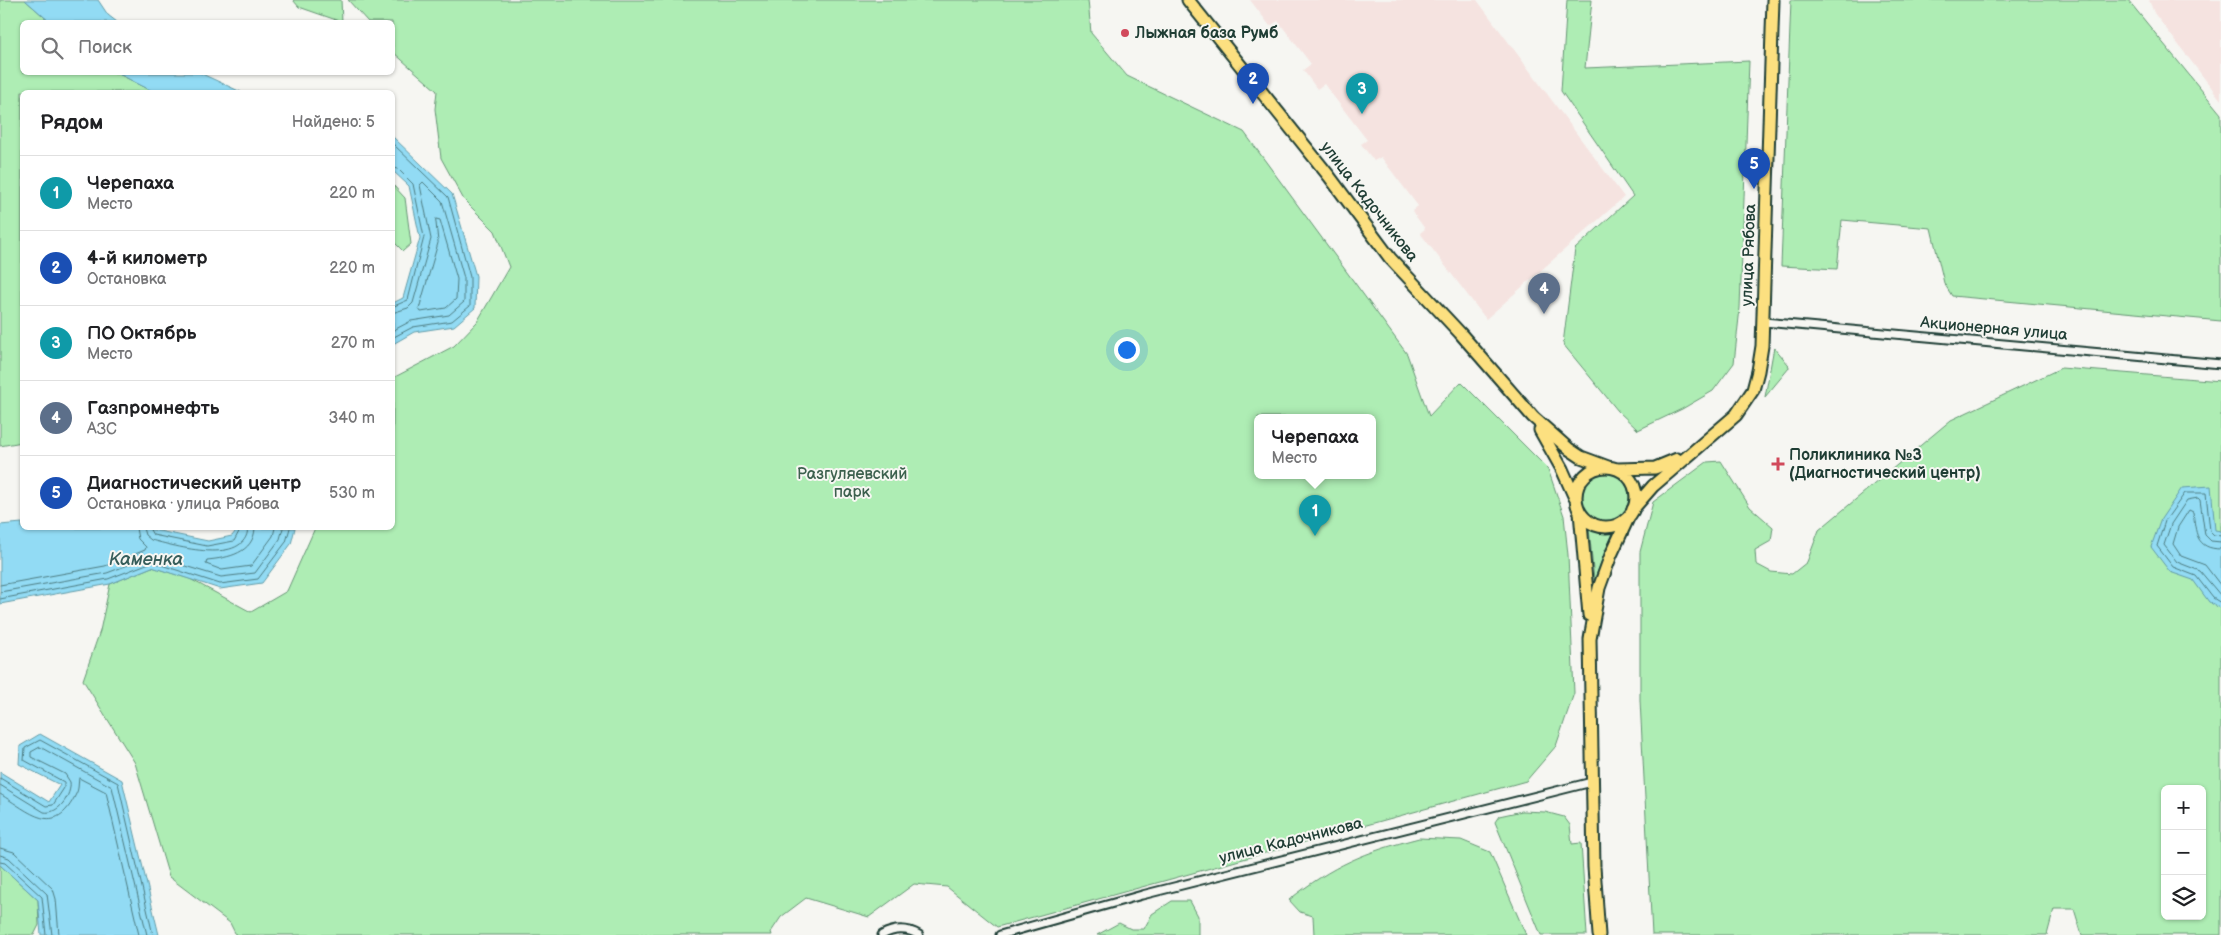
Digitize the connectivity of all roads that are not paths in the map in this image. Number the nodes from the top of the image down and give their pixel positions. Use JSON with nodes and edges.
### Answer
{"nodes":[{"id":1,"x":1188,"y":0,"type":"edge"},
{"id":2,"x":1774,"y":0,"type":"edge"},
{"id":3,"x":1764,"y":322,"type":"junction"},
{"id":4,"x":2221,"y":364,"type":"edge"},
{"id":5,"x":1533,"y":418,"type":"junction"},
{"id":6,"x":1690,"y":453,"type":"junction"},
{"id":7,"x":1611,"y":468,"type":"junction"},
{"id":8,"x":1576,"y":499,"type":"junction"},
{"id":9,"x":1580,"y":512,"type":"junction"},
{"id":10,"x":1631,"y":512,"type":"junction"},
{"id":11,"x":1590,"y":639,"type":"junction"},
{"id":12,"x":1592,"y":782,"type":"junction"},
{"id":13,"x":882,"y":935,"type":"edge"},
{"id":14,"x":919,"y":935,"type":"edge"},
{"id":15,"x":1000,"y":935,"type":"edge"},
{"id":16,"x":1599,"y":935,"type":"edge"}],
"edges":[{"from":1,"to":5,"type":"main road","name":"улица Кадочникова"},
{"from":2,"to":3,"type":"main road","name":"улица Рябова"},
{"from":3,"to":4,"type":"street","name":"Акционерная улица"},
{"from":3,"to":6,"type":"main road","name":"улица Рябова"},
{"from":5,"to":7,"type":"main road"},
{"from":5,"to":8,"type":"main road"},
{"from":6,"to":7,"type":"main road"},
{"from":6,"to":10,"type":"main road"},
{"from":7,"to":8,"type":"main road"},
{"from":7,"to":10,"type":"main road"},
{"from":8,"to":9,"type":"main road"},
{"from":9,"to":10,"type":"main road"},
{"from":9,"to":11,"type":"main road"},
{"from":10,"to":11,"type":"main road"},
{"from":11,"to":12,"type":"main road"},
{"from":12,"to":15,"type":"street","name":"улица Кадочникова"},
{"from":12,"to":16,"type":"main road"},
{"from":13,"to":14,"type":"street"}]}
